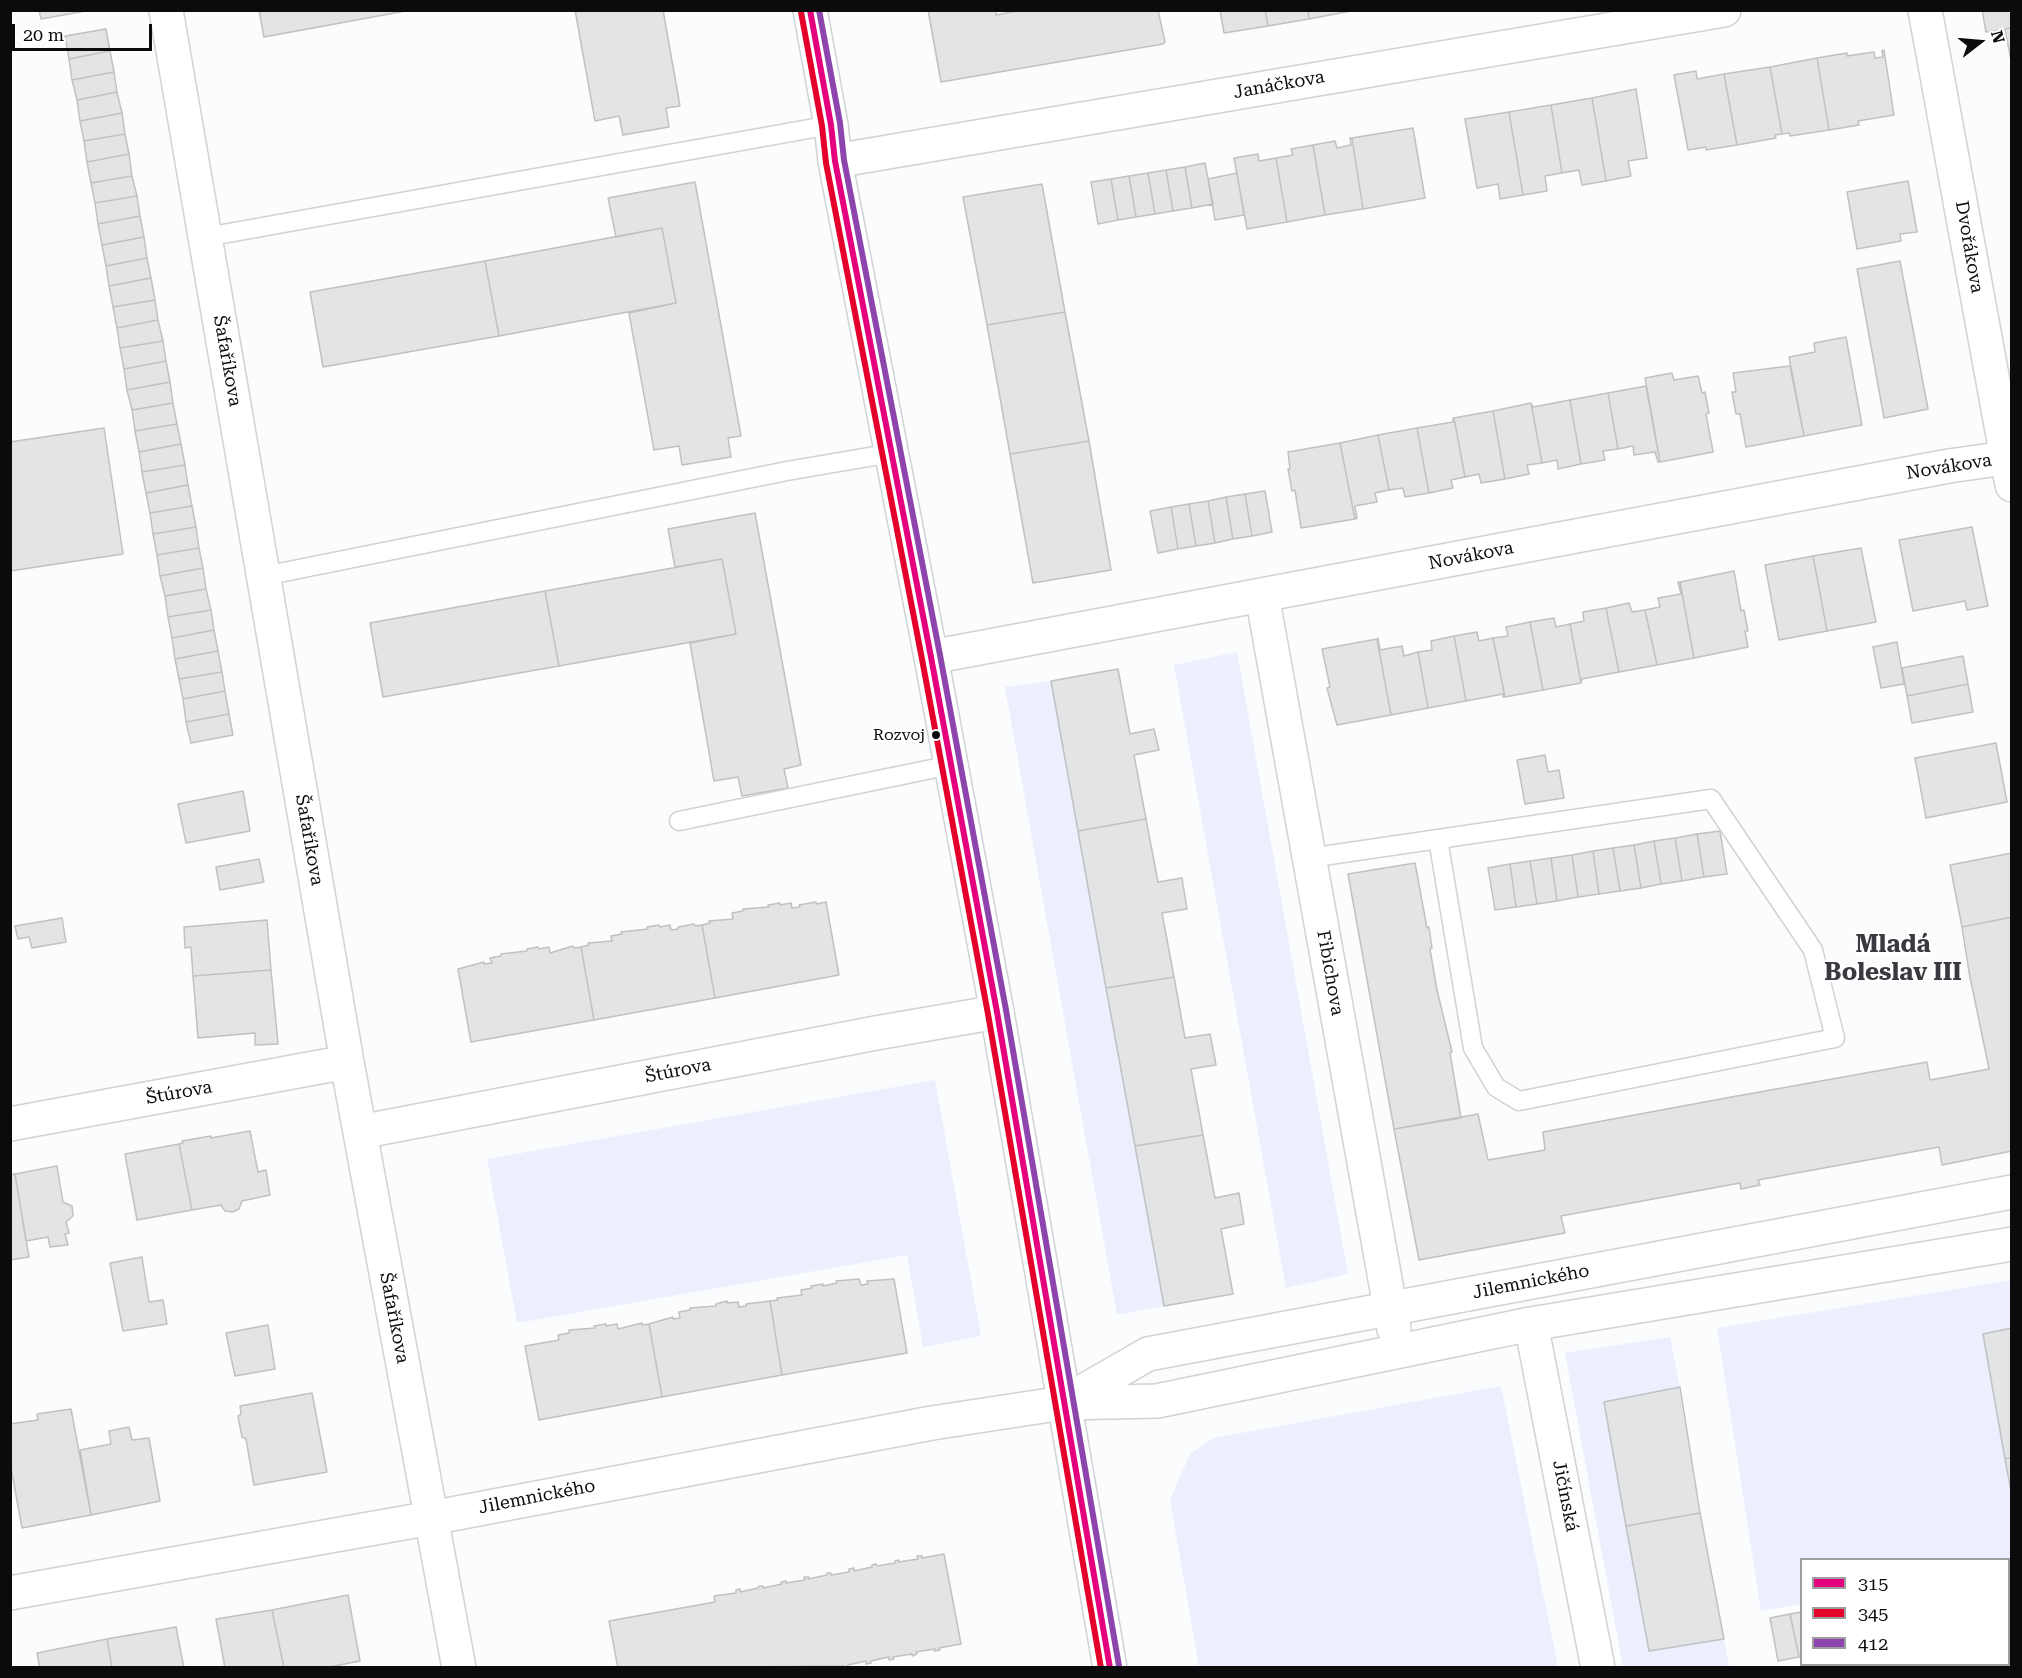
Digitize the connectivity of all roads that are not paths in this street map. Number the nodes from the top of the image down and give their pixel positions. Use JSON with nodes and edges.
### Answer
{"nodes":[{"id":1,"x":166,"y":10,"type":"edge"},
{"id":2,"x":810,"y":10,"type":"edge"},
{"id":3,"x":1724,"y":10,"type":"edge"},
{"id":4,"x":1925,"y":10,"type":"edge"},
{"id":5,"x":831,"y":125,"type":"junction"},
{"id":6,"x":835,"y":161,"type":"junction"},
{"id":7,"x":206,"y":237,"type":"junction"},
{"id":8,"x":892,"y":453,"type":"junction"},
{"id":9,"x":2010,"y":467,"type":"edge"},
{"id":10,"x":264,"y":576,"type":"junction"},
{"id":11,"x":1262,"y":595,"type":"junction"},
{"id":12,"x":931,"y":657,"type":"junction"},
{"id":13,"x":951,"y":765,"type":"junction"},
{"id":14,"x":679,"y":821,"type":"dead end"},
{"id":15,"x":1438,"y":839,"type":"junction"},
{"id":16,"x":1309,"y":858,"type":"junction"},
{"id":17,"x":997,"y":1012,"type":"junction"},
{"id":18,"x":347,"y":1062,"type":"junction"},
{"id":19,"x":10,"y":1124,"type":"edge"},
{"id":20,"x":360,"y":1132,"type":"junction"},
{"id":21,"x":2012,"y":1192,"type":"edge"},
{"id":22,"x":2012,"y":1244,"type":"edge"},
{"id":23,"x":1390,"y":1308,"type":"junction"},
{"id":24,"x":1530,"y":1324,"type":"junction"},
{"id":25,"x":1399,"y":1351,"type":"junction"},
{"id":26,"x":1063,"y":1403,"type":"junction"},
{"id":27,"x":430,"y":1518,"type":"junction"},
{"id":28,"x":10,"y":1593,"type":"edge"},
{"id":29,"x":459,"y":1668,"type":"edge"},
{"id":30,"x":1110,"y":1668,"type":"edge"},
{"id":31,"x":1598,"y":1668,"type":"edge"}],
"edges":[{"from":1,"to":7,"type":"street","name":"Šafaříkova"},
{"from":2,"to":5,"type":"street"},
{"from":3,"to":6,"type":"street","name":"Janáčkova"},
{"from":4,"to":9,"type":"street","name":"Dvořákova"},
{"from":5,"to":6,"type":"street"},
{"from":5,"to":7,"type":"lane"},
{"from":6,"to":8,"type":"street"},
{"from":7,"to":10,"type":"street","name":"Šafaříkova"},
{"from":8,"to":10,"type":"lane"},
{"from":8,"to":12,"type":"street"},
{"from":9,"to":11,"type":"street","name":"Novákova"},
{"from":10,"to":18,"type":"street","name":"Šafaříkova"},
{"from":11,"to":12,"type":"street","name":"Novákova"},
{"from":11,"to":16,"type":"street","name":"Fibichova"},
{"from":12,"to":13,"type":"street"},
{"from":13,"to":14,"type":"lane"},
{"from":13,"to":17,"type":"street"},
{"from":15,"to":15,"type":"lane"},
{"from":15,"to":16,"type":"lane"},
{"from":16,"to":23,"type":"street","name":"Fibichova"},
{"from":17,"to":20,"type":"street","name":"Štúrova"},
{"from":17,"to":26,"type":"street"},
{"from":18,"to":19,"type":"street","name":"Štúrova"},
{"from":18,"to":20,"type":"street","name":"Šafaříkova"},
{"from":20,"to":27,"type":"street","name":"Šafaříkova"},
{"from":21,"to":23,"type":"street","name":"Jilemnického"},
{"from":22,"to":24,"type":"street","name":"Jilemnického"},
{"from":23,"to":25,"type":"street","name":"Fibichova"},
{"from":23,"to":26,"type":"street","name":"Jilemnického"},
{"from":24,"to":25,"type":"street","name":"Jilemnického"},
{"from":24,"to":31,"type":"street","name":"Jičínská"},
{"from":25,"to":26,"type":"street","name":"Jilemnického"},
{"from":26,"to":27,"type":"street","name":"Jilemnického"},
{"from":26,"to":30,"type":"street"},
{"from":27,"to":28,"type":"street","name":"Jilemnického"},
{"from":27,"to":29,"type":"street","name":"Šafaříkova"}]}
